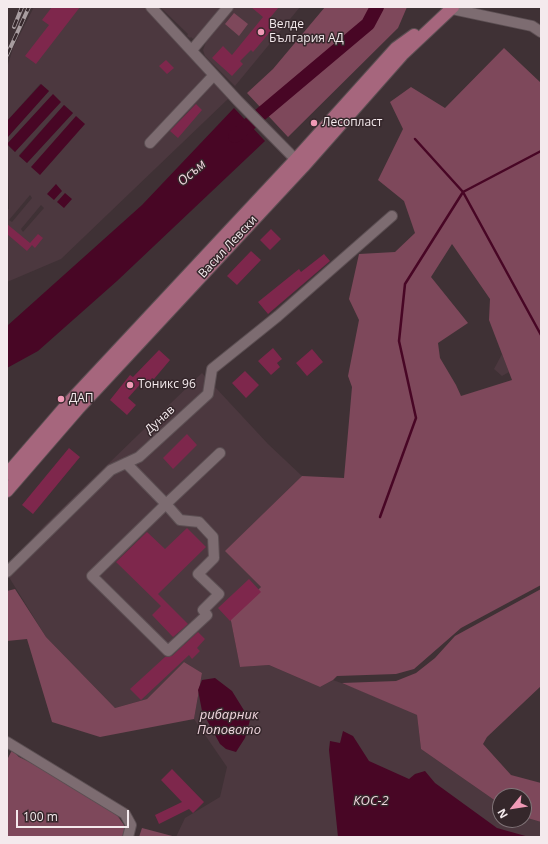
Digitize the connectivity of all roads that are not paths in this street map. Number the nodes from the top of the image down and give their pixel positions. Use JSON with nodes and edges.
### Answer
{"nodes":[{"id":1,"x":151,"y":7,"type":"edge"},
{"id":2,"x":228,"y":7,"type":"edge"},
{"id":3,"x":452,"y":8,"type":"edge"},
{"id":4,"x":541,"y":32,"type":"edge"},
{"id":5,"x":192,"y":50,"type":"junction"},
{"id":6,"x":214,"y":75,"type":"junction"},
{"id":7,"x":150,"y":143,"type":"dead end"},
{"id":8,"x":299,"y":163,"type":"junction"},
{"id":9,"x":392,"y":216,"type":"dead end"},
{"id":10,"x":220,"y":453,"type":"dead end"},
{"id":11,"x":126,"y":463,"type":"junction"},
{"id":12,"x":7,"y":474,"type":"edge"},
{"id":13,"x":7,"y":491,"type":"edge"},
{"id":14,"x":166,"y":504,"type":"junction"},
{"id":15,"x":7,"y":572,"type":"edge"},
{"id":16,"x":7,"y":742,"type":"edge"},
{"id":17,"x":128,"y":837,"type":"edge"}],
"edges":[{"from":1,"to":5,"type":"street"},
{"from":2,"to":5,"type":"street"},
{"from":3,"to":4,"type":"street"},
{"from":3,"to":8,"type":"main road","name":"Васил Левски"},
{"from":5,"to":6,"type":"street"},
{"from":6,"to":7,"type":"street"},
{"from":6,"to":8,"type":"street"},
{"from":8,"to":12,"type":"main road","name":"Васил Левски"},
{"from":8,"to":13,"type":"main road","name":"Васил Левски"},
{"from":9,"to":11,"type":"street","name":"Дунав"},
{"from":10,"to":14,"type":"street"},
{"from":11,"to":14,"type":"street"},
{"from":11,"to":15,"type":"street","name":"Дунав"},
{"from":14,"to":14,"type":"street"},
{"from":16,"to":17,"type":"street"}]}
